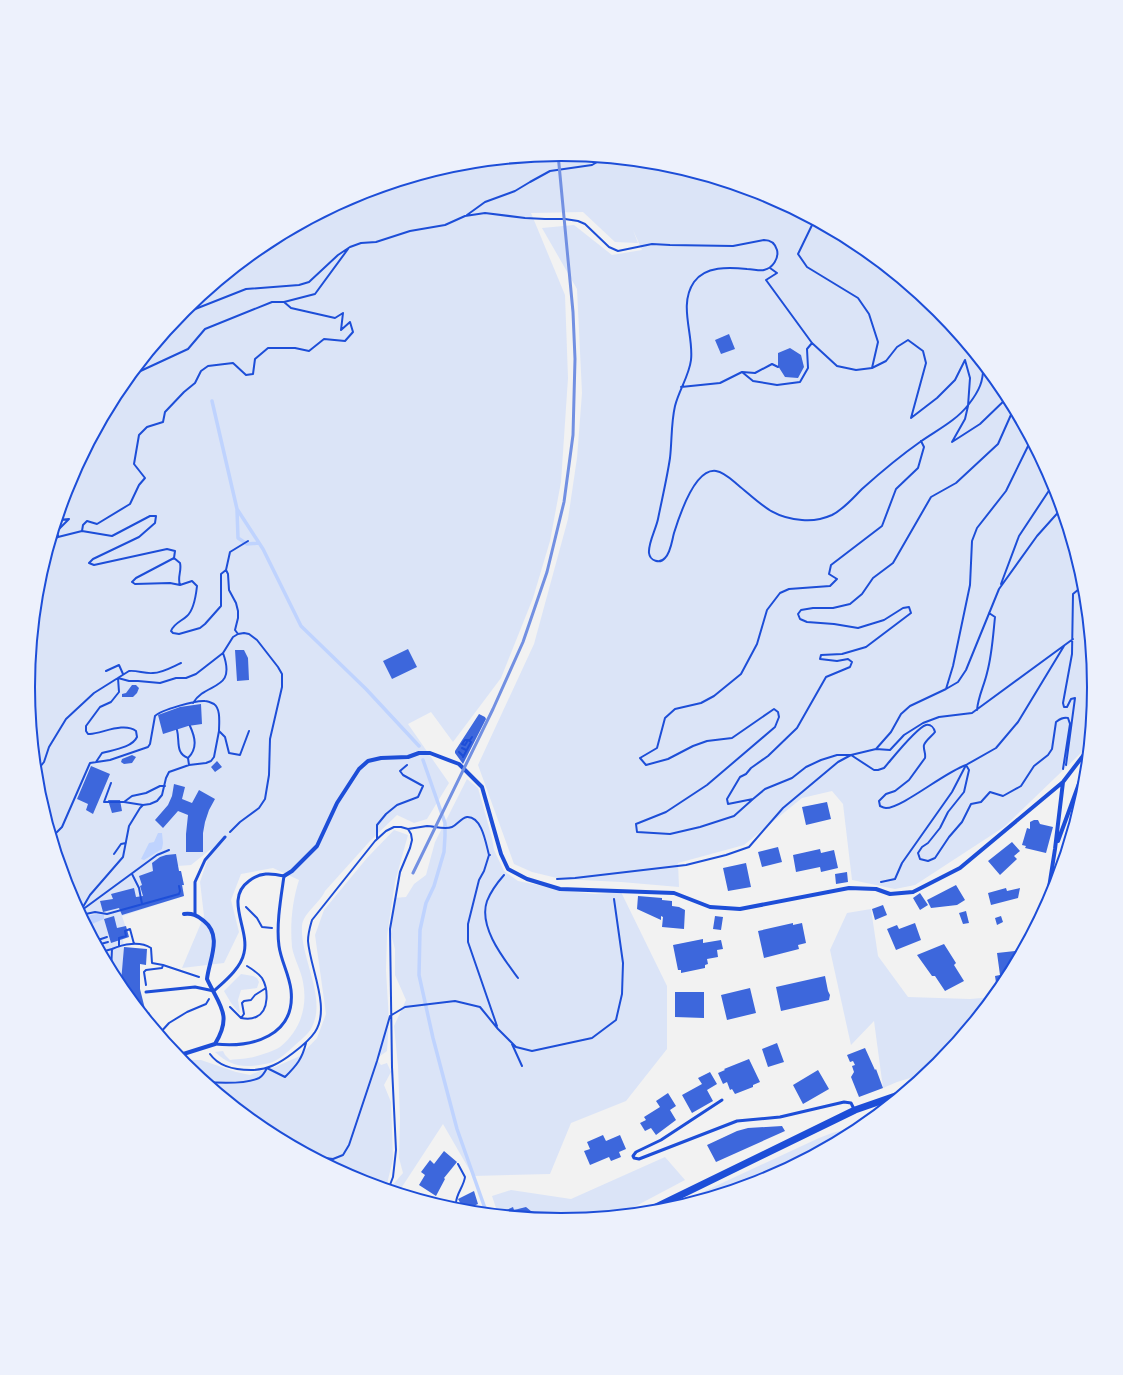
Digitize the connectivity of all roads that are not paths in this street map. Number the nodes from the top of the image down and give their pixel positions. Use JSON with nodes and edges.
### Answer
{"nodes":[{"id":1,"x":1083,"y":756,"type":"edge"},
{"id":2,"x":1063,"y":782,"type":"junction"},
{"id":3,"x":1079,"y":784,"type":"edge"},
{"id":4,"x":225,"y":837,"type":"road end"},
{"id":5,"x":1055,"y":849,"type":"junction"},
{"id":6,"x":284,"y":876,"type":"junction"},
{"id":7,"x":1049,"y":885,"type":"edge"},
{"id":8,"x":184,"y":914,"type":"dead end"},
{"id":9,"x":195,"y":914,"type":"junction"},
{"id":10,"x":146,"y":992,"type":"road end"},
{"id":11,"x":214,"y":992,"type":"junction"},
{"id":12,"x":215,"y":1044,"type":"junction"},
{"id":13,"x":184,"y":1054,"type":"edge"},
{"id":14,"x":891,"y":1097,"type":"edge"},
{"id":15,"x":722,"y":1100,"type":"dead end"},
{"id":16,"x":855,"y":1110,"type":"junction"},
{"id":17,"x":662,"y":1204,"type":"edge"}],
"edges":[{"from":1,"to":2,"type":"street"},
{"from":2,"to":5,"type":"street"},
{"from":2,"to":6,"type":"street"},
{"from":3,"to":5,"type":"street"},
{"from":4,"to":9,"type":"lane"},
{"from":5,"to":7,"type":"street"},
{"from":6,"to":11,"type":"lane"},
{"from":6,"to":12,"type":"lane"},
{"from":8,"to":9,"type":"street"},
{"from":9,"to":11,"type":"street"},
{"from":10,"to":11,"type":"lane"},
{"from":11,"to":12,"type":"street"},
{"from":12,"to":13,"type":"street"},
{"from":14,"to":16,"type":"street"},
{"from":15,"to":16,"type":"lane"},
{"from":16,"to":17,"type":"street"}]}
